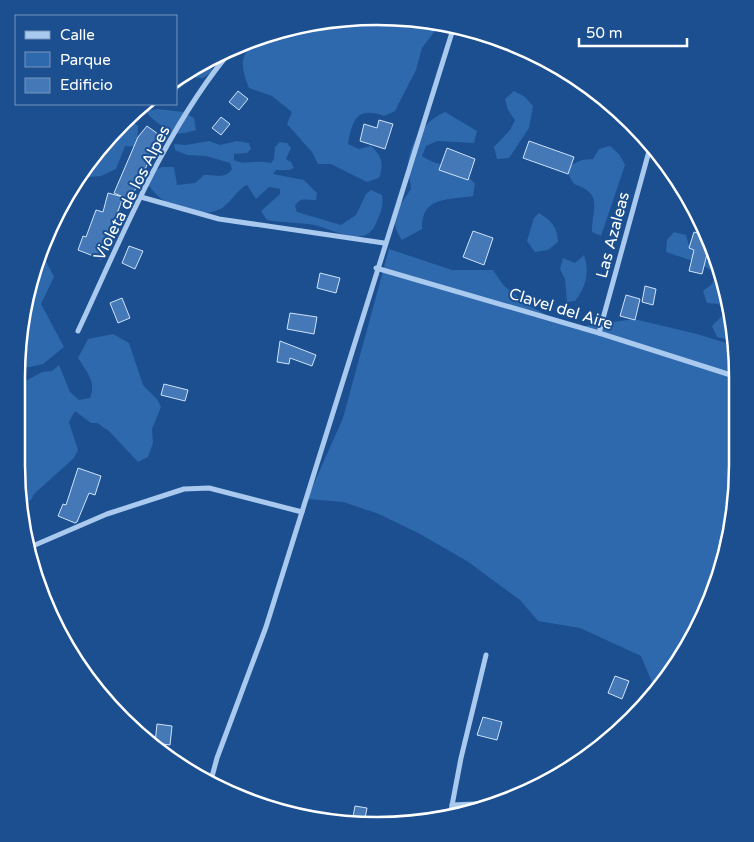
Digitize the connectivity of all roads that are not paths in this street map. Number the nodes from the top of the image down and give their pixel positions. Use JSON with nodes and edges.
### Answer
{"nodes":[{"id":1,"x":452,"y":33,"type":"edge"},
{"id":2,"x":223,"y":60,"type":"edge"},
{"id":3,"x":648,"y":153,"type":"edge"},
{"id":4,"x":141,"y":196,"type":"junction"},
{"id":5,"x":384,"y":243,"type":"junction"},
{"id":6,"x":376,"y":268,"type":"junction"},
{"id":7,"x":78,"y":331,"type":"dead end"},
{"id":8,"x":599,"y":334,"type":"junction"},
{"id":9,"x":729,"y":374,"type":"edge"},
{"id":10,"x":302,"y":512,"type":"junction"},
{"id":11,"x":35,"y":545,"type":"edge"},
{"id":12,"x":486,"y":655,"type":"dead end"},
{"id":13,"x":212,"y":776,"type":"edge"},
{"id":14,"x":470,"y":804,"type":"edge"},
{"id":15,"x":452,"y":805,"type":"junction"},
{"id":16,"x":451,"y":809,"type":"edge"}],
"edges":[{"from":1,"to":5,"type":"street"},
{"from":2,"to":4,"type":"street","name":"Violeta de los Alpes"},
{"from":3,"to":8,"type":"street","name":"Las Azaleas"},
{"from":4,"to":5,"type":"street"},
{"from":4,"to":7,"type":"street","name":"Violeta de los Alpes"},
{"from":5,"to":6,"type":"street"},
{"from":6,"to":8,"type":"street","name":"Clavel del Aire"},
{"from":6,"to":10,"type":"street"},
{"from":8,"to":9,"type":"street","name":"Clavel del Aire"},
{"from":10,"to":11,"type":"street"},
{"from":10,"to":13,"type":"street"},
{"from":12,"to":15,"type":"street"},
{"from":14,"to":15,"type":"street"},
{"from":15,"to":16,"type":"street"}]}
